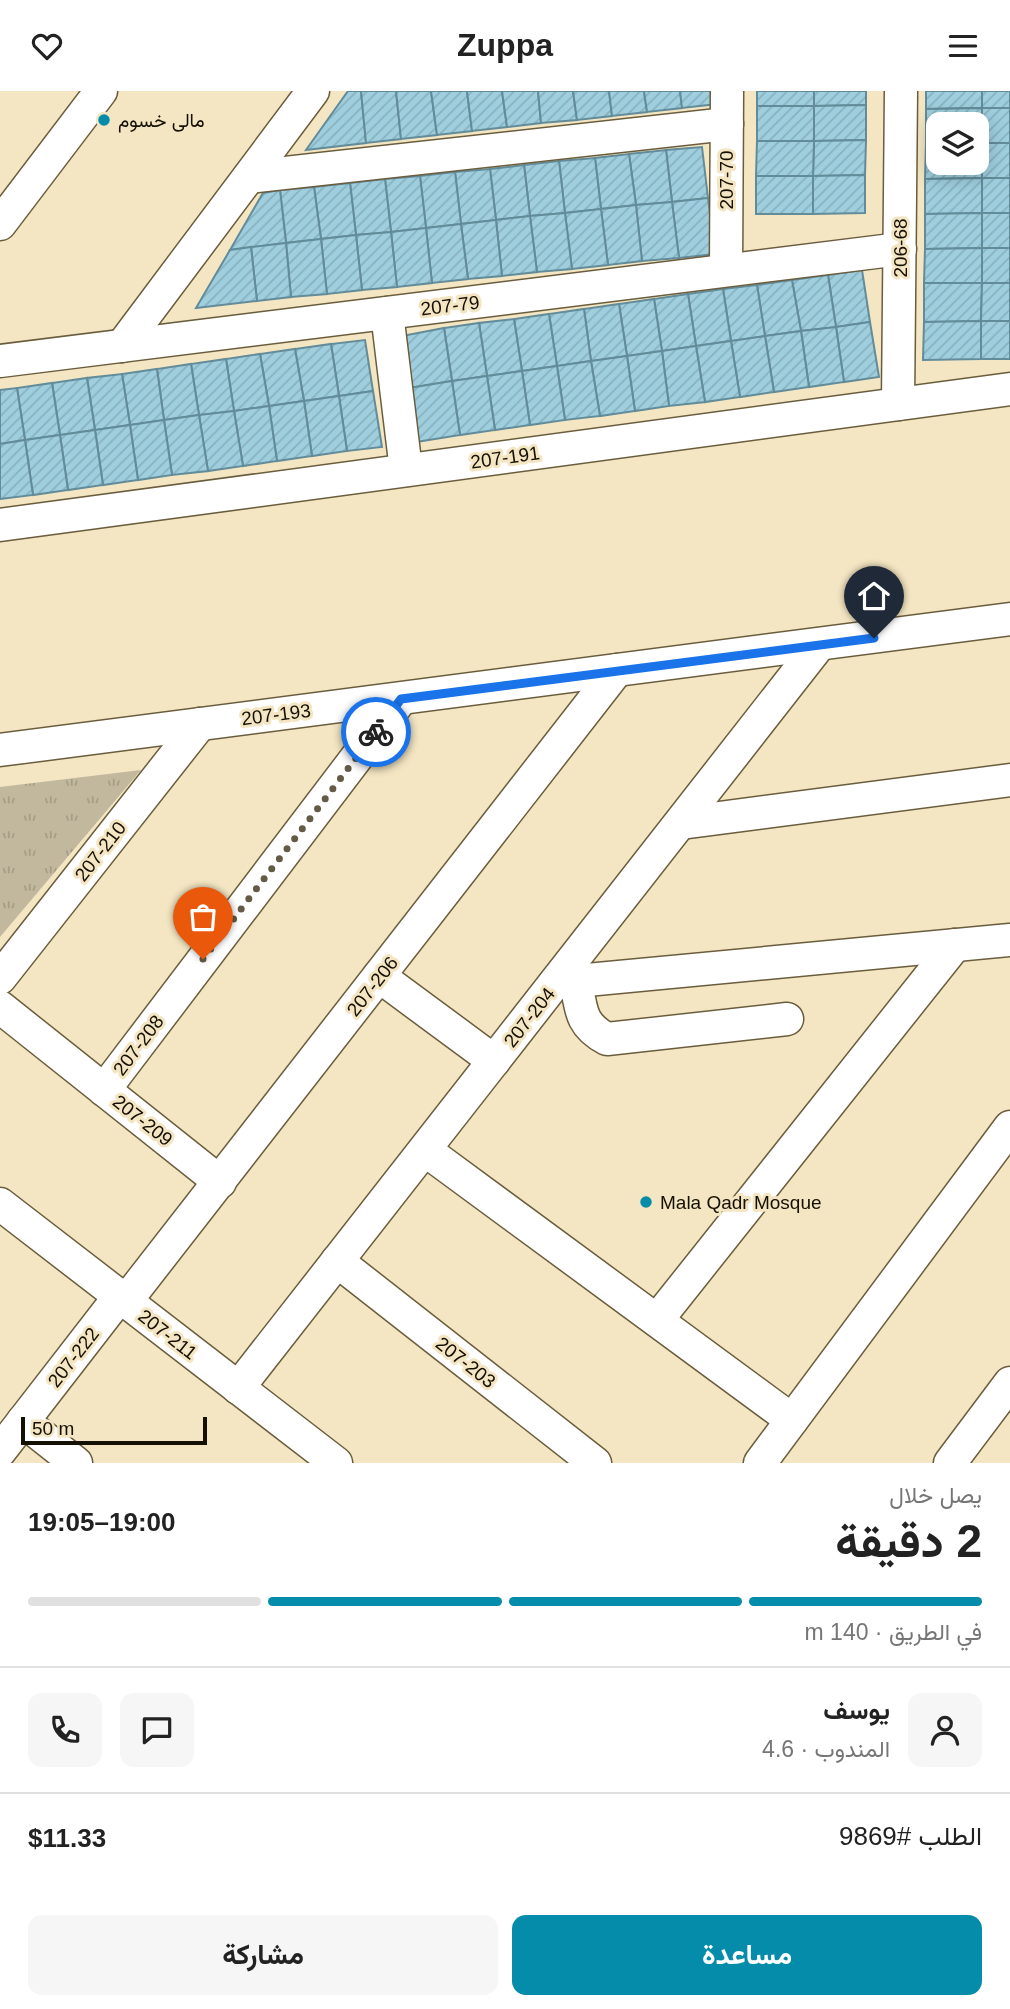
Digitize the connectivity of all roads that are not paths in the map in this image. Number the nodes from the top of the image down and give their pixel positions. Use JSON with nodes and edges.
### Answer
{"nodes":[{"id":1,"x":101,"y":91,"type":"edge"},
{"id":2,"x":313,"y":91,"type":"edge"},
{"id":3,"x":727,"y":91,"type":"edge"},
{"id":4,"x":901,"y":91,"type":"edge"},
{"id":5,"x":727,"y":124,"type":"junction"},
{"id":6,"x":249,"y":177,"type":"junction"},
{"id":7,"x":0,"y":224,"type":"edge"},
{"id":8,"x":900,"y":249,"type":"junction"},
{"id":9,"x":726,"y":270,"type":"junction"},
{"id":10,"x":387,"y":313,"type":"junction"},
{"id":11,"x":122,"y":346,"type":"junction"},
{"id":12,"x":0,"y":361,"type":"edge"},
{"id":13,"x":1010,"y":389,"type":"edge"},
{"id":14,"x":898,"y":404,"type":"junction"},
{"id":15,"x":406,"y":470,"type":"junction"},
{"id":16,"x":0,"y":525,"type":"edge"},
{"id":17,"x":1010,"y":619,"type":"edge"},
{"id":18,"x":820,"y":645,"type":"junction"},
{"id":19,"x":617,"y":670,"type":"junction"},
{"id":20,"x":401,"y":699,"type":"junction"},
{"id":21,"x":200,"y":724,"type":"junction"},
{"id":22,"x":0,"y":750,"type":"edge"},
{"id":23,"x":1010,"y":780,"type":"edge"},
{"id":24,"x":681,"y":823,"type":"junction"},
{"id":25,"x":1010,"y":940,"type":"edge"},
{"id":26,"x":955,"y":945,"type":"junction"},
{"id":27,"x":379,"y":976,"type":"junction"},
{"id":28,"x":0,"y":978,"type":"edge"},
{"id":29,"x":566,"y":982,"type":"junction"},
{"id":30,"x":0,"y":1007,"type":"edge"},
{"id":31,"x":787,"y":1019,"type":"dead end"},
{"id":32,"x":494,"y":1061,"type":"junction"},
{"id":33,"x":104,"y":1090,"type":"junction"},
{"id":34,"x":1010,"y":1129,"type":"edge"},
{"id":35,"x":425,"y":1150,"type":"junction"},
{"id":36,"x":220,"y":1182,"type":"junction"},
{"id":37,"x":0,"y":1204,"type":"edge"},
{"id":38,"x":337,"y":1261,"type":"junction"},
{"id":39,"x":123,"y":1299,"type":"junction"},
{"id":40,"x":657,"y":1320,"type":"junction"},
{"id":41,"x":1010,"y":1384,"type":"edge"},
{"id":42,"x":238,"y":1388,"type":"junction"},
{"id":43,"x":792,"y":1420,"type":"junction"},
{"id":44,"x":23,"y":1422,"type":"junction"},
{"id":45,"x":0,"y":1451,"type":"edge"},
{"id":46,"x":76,"y":1463,"type":"edge"},
{"id":47,"x":336,"y":1463,"type":"edge"},
{"id":48,"x":595,"y":1463,"type":"edge"},
{"id":49,"x":760,"y":1463,"type":"edge"},
{"id":50,"x":950,"y":1463,"type":"edge"}],
"edges":[{"from":1,"to":7,"type":"street"},
{"from":2,"to":6,"type":"street"},
{"from":3,"to":5,"type":"street","name":"207-70"},
{"from":4,"to":8,"type":"street","name":"206-68"},
{"from":5,"to":6,"type":"street"},
{"from":5,"to":9,"type":"street","name":"207-70"},
{"from":6,"to":11,"type":"street"},
{"from":8,"to":9,"type":"street","name":"207-79"},
{"from":8,"to":14,"type":"street","name":"206-68"},
{"from":9,"to":10,"type":"street","name":"207-79"},
{"from":10,"to":11,"type":"street","name":"207-79"},
{"from":10,"to":15,"type":"street"},
{"from":11,"to":12,"type":"street","name":"207-79"},
{"from":13,"to":14,"type":"street","name":"207-191"},
{"from":14,"to":15,"type":"street","name":"207-191"},
{"from":15,"to":16,"type":"street","name":"207-191"},
{"from":17,"to":18,"type":"street","name":"207-193"},
{"from":18,"to":19,"type":"street","name":"207-193"},
{"from":18,"to":24,"type":"street","name":"207-204"},
{"from":19,"to":20,"type":"street","name":"207-193"},
{"from":19,"to":27,"type":"street","name":"207-206"},
{"from":20,"to":21,"type":"street","name":"207-193"},
{"from":20,"to":33,"type":"street","name":"207-208"},
{"from":21,"to":22,"type":"street","name":"207-193"},
{"from":21,"to":28,"type":"street","name":"207-210"},
{"from":23,"to":24,"type":"street"},
{"from":24,"to":29,"type":"street","name":"207-204"},
{"from":25,"to":26,"type":"street"},
{"from":26,"to":29,"type":"street"},
{"from":26,"to":40,"type":"street"},
{"from":27,"to":32,"type":"street"},
{"from":27,"to":36,"type":"street","name":"207-206"},
{"from":29,"to":31,"type":"street"},
{"from":29,"to":32,"type":"street","name":"207-204"},
{"from":30,"to":33,"type":"street","name":"207-209"},
{"from":32,"to":35,"type":"street","name":"207-204"},
{"from":33,"to":36,"type":"street","name":"207-209"},
{"from":34,"to":43,"type":"street"},
{"from":35,"to":38,"type":"street","name":"207-204"},
{"from":35,"to":40,"type":"street"},
{"from":36,"to":39,"type":"street","name":"207-206"},
{"from":37,"to":39,"type":"street","name":"207-211"},
{"from":38,"to":42,"type":"street","name":"207-204"},
{"from":38,"to":48,"type":"street","name":"207-203"},
{"from":39,"to":42,"type":"street","name":"207-211"},
{"from":39,"to":44,"type":"street","name":"207-222"},
{"from":40,"to":43,"type":"street"},
{"from":41,"to":50,"type":"street"},
{"from":42,"to":47,"type":"street","name":"207-211"},
{"from":43,"to":49,"type":"street"},
{"from":44,"to":45,"type":"street","name":"207-222"},
{"from":44,"to":46,"type":"street"}]}
